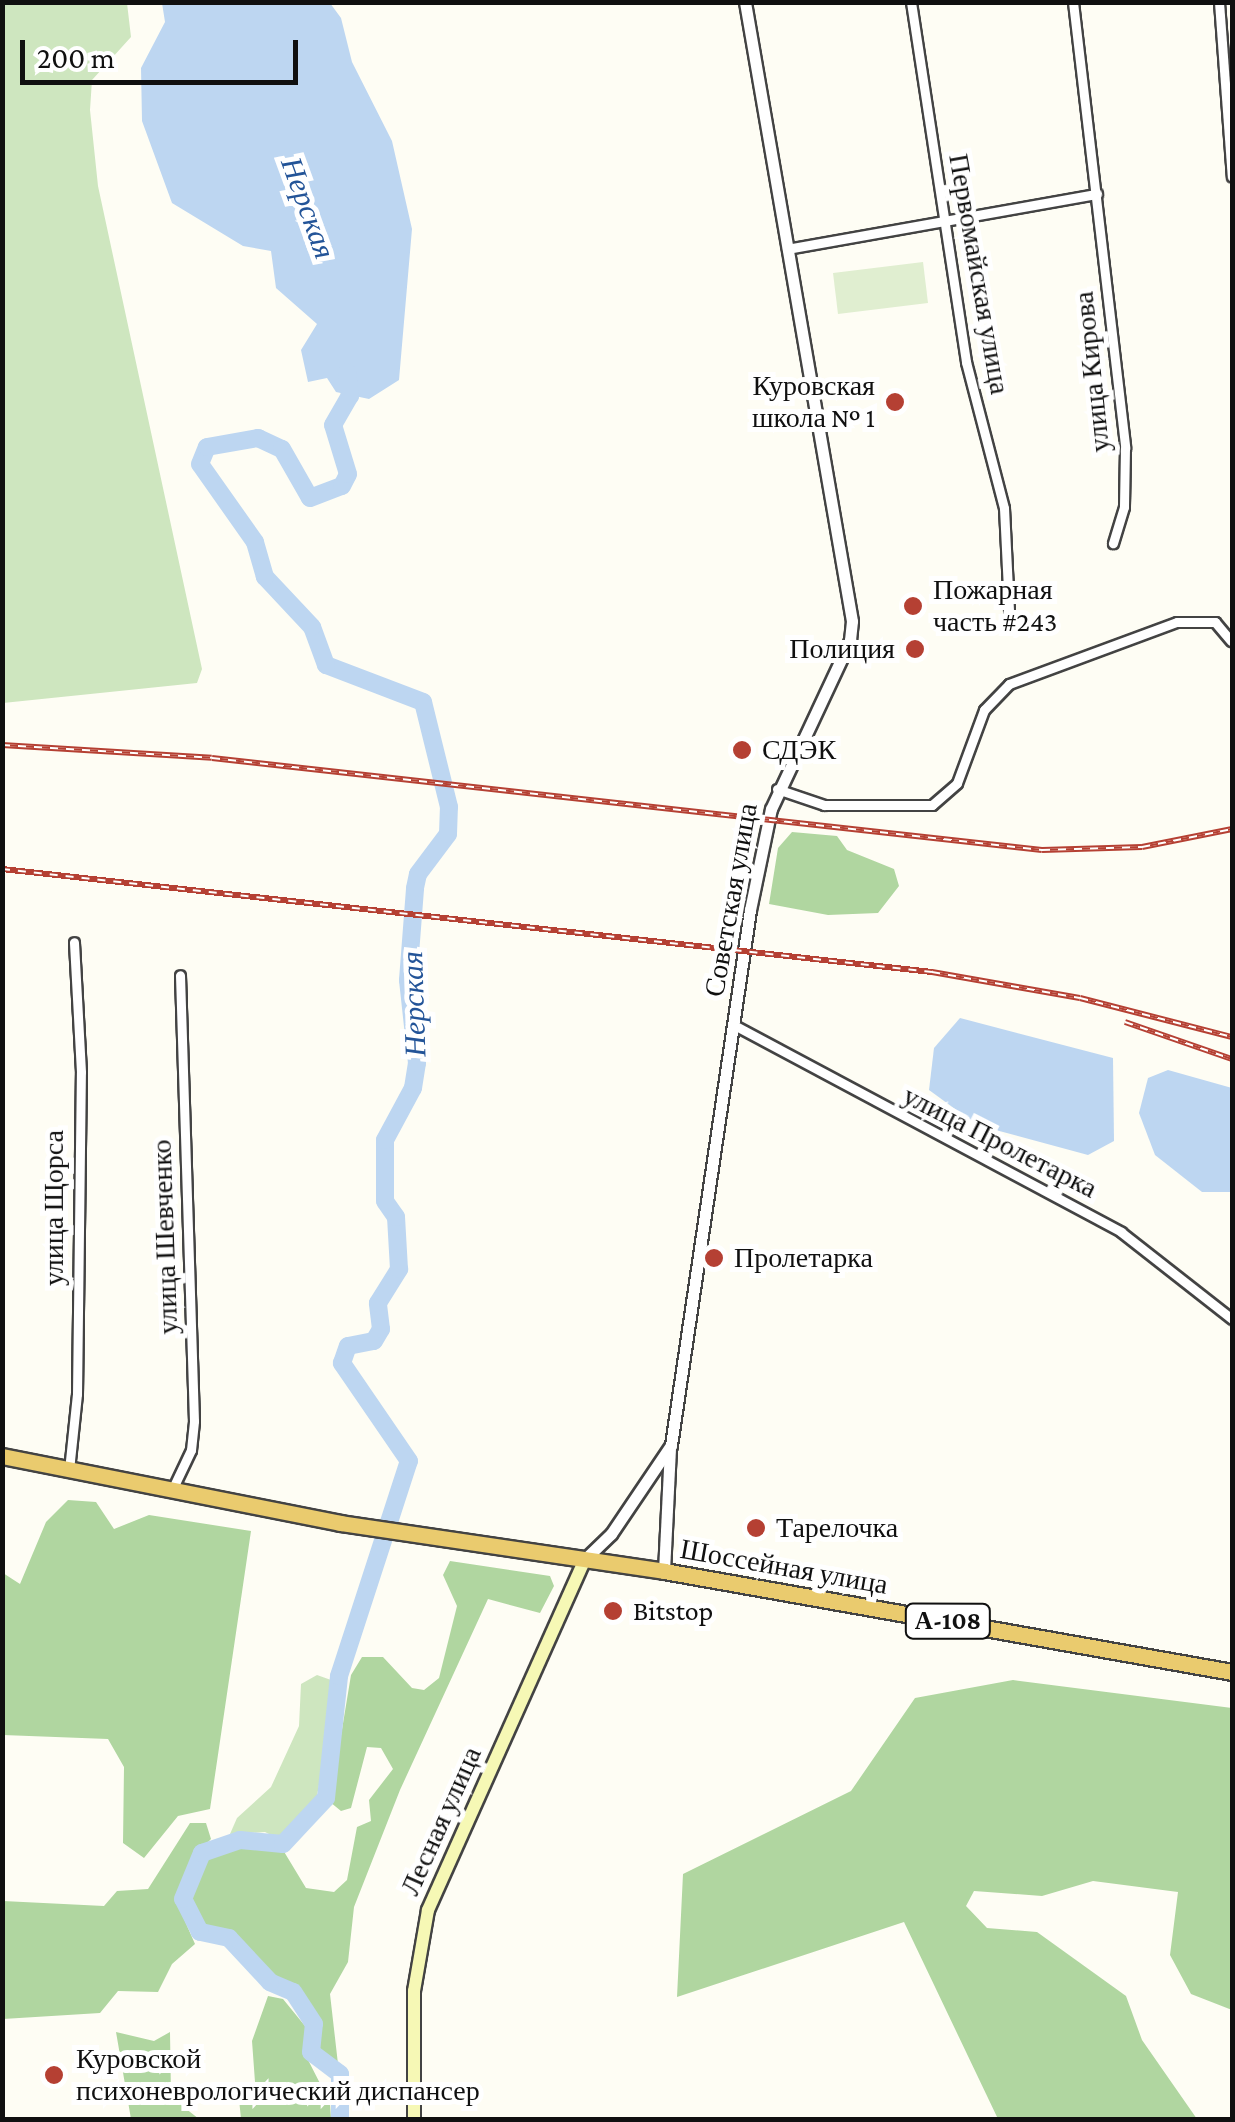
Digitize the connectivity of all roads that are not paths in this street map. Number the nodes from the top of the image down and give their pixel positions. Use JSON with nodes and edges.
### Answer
{"nodes":[{"id":1,"x":745,"y":2,"type":"edge"},
{"id":2,"x":911,"y":2,"type":"edge"},
{"id":3,"x":1073,"y":2,"type":"edge"},
{"id":4,"x":1219,"y":2,"type":"edge"},
{"id":5,"x":1232,"y":178,"type":"edge"},
{"id":6,"x":1097,"y":194,"type":"junction"},
{"id":7,"x":946,"y":220,"type":"junction"},
{"id":8,"x":787,"y":249,"type":"junction"},
{"id":9,"x":1113,"y":542,"type":"dead end"},
{"id":10,"x":1009,"y":610,"type":"dead end"},
{"id":11,"x":1231,"y":641,"type":"edge"},
{"id":12,"x":778,"y":789,"type":"junction"},
{"id":13,"x":74,"y":942,"type":"dead end"},
{"id":14,"x":180,"y":975,"type":"dead end"},
{"id":15,"x":734,"y":1025,"type":"junction"},
{"id":16,"x":1232,"y":1319,"type":"edge"},
{"id":17,"x":670,"y":1445,"type":"junction"},
{"id":18,"x":2,"y":1456,"type":"edge"},
{"id":19,"x":69,"y":1473,"type":"junction"},
{"id":20,"x":171,"y":1493,"type":"junction"},
{"id":21,"x":585,"y":1559,"type":"junction"},
{"id":22,"x":664,"y":1571,"type":"junction"},
{"id":23,"x":1232,"y":1672,"type":"edge"},
{"id":24,"x":414,"y":2120,"type":"edge"}],
"edges":[{"from":1,"to":8,"type":"street","name":"Советская улица"},
{"from":2,"to":7,"type":"street","name":"Первомайская улица"},
{"from":3,"to":6,"type":"street","name":"улица Кирова"},
{"from":4,"to":5,"type":"street"},
{"from":6,"to":7,"type":"street"},
{"from":6,"to":9,"type":"street","name":"улица Кирова"},
{"from":7,"to":8,"type":"street"},
{"from":7,"to":10,"type":"street","name":"Первомайская улица"},
{"from":8,"to":12,"type":"street","name":"Советская улица"},
{"from":11,"to":12,"type":"street"},
{"from":12,"to":15,"type":"street","name":"Советская улица"},
{"from":13,"to":19,"type":"street","name":"улица Щорса"},
{"from":14,"to":20,"type":"street","name":"улица Шевченко"},
{"from":15,"to":16,"type":"street","name":"улица Пролетарка"},
{"from":15,"to":17,"type":"street","name":"Советская улица"},
{"from":17,"to":21,"type":"street","name":"Советская улица"},
{"from":17,"to":22,"type":"street"},
{"from":18,"to":19,"type":"highway","number":"А-108"},
{"from":19,"to":20,"type":"highway","number":"А-108"},
{"from":20,"to":21,"type":"highway","name":"Шоссейная улица","number":"А-108"},
{"from":21,"to":22,"type":"highway","name":"Шоссейная улица","number":"А-108"},
{"from":21,"to":24,"type":"main road","name":"Лесная улица"},
{"from":22,"to":23,"type":"highway","name":"Шоссейная улица","number":"А-108"}]}
